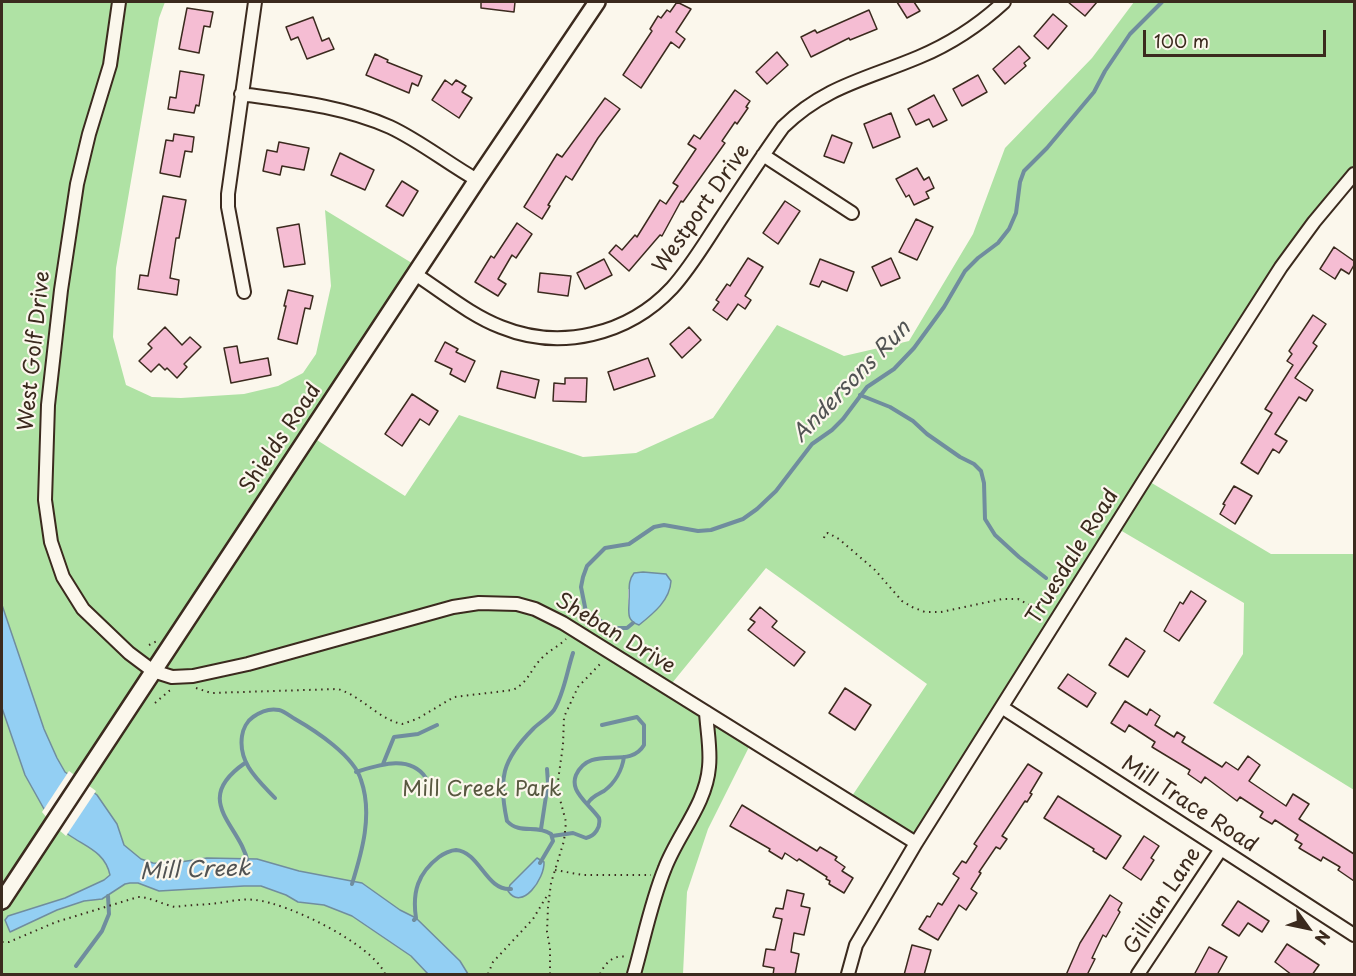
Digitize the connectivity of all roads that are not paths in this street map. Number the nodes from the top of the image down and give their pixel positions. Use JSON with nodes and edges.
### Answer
{"nodes":[{"id":1,"x":119,"y":2,"type":"edge"},
{"id":2,"x":255,"y":2,"type":"edge"},
{"id":3,"x":597,"y":2,"type":"edge"},
{"id":4,"x":1004,"y":2,"type":"edge"},
{"id":5,"x":241,"y":94,"type":"junction"},
{"id":6,"x":763,"y":155,"type":"junction"},
{"id":7,"x":1354,"y":174,"type":"edge"},
{"id":8,"x":477,"y":180,"type":"junction"},
{"id":9,"x":852,"y":213,"type":"dead end"},
{"id":10,"x":415,"y":274,"type":"junction"},
{"id":11,"x":244,"y":292,"type":"dead end"},
{"id":12,"x":153,"y":671,"type":"junction"},
{"id":13,"x":1003,"y":708,"type":"junction"},
{"id":14,"x":706,"y":712,"type":"junction"},
{"id":15,"x":916,"y":843,"type":"junction"},
{"id":16,"x":1221,"y":849,"type":"junction"},
{"id":17,"x":2,"y":901,"type":"edge"},
{"id":18,"x":1354,"y":934,"type":"edge"},
{"id":19,"x":634,"y":975,"type":"edge"},
{"id":20,"x":848,"y":975,"type":"edge"},
{"id":21,"x":1138,"y":975,"type":"edge"}],
"edges":[{"from":1,"to":12,"type":"street","name":"West Golf Drive"},
{"from":2,"to":5,"type":"street"},
{"from":3,"to":8,"type":"main road","name":"Shields Road"},
{"from":4,"to":6,"type":"street","name":"Westport Drive"},
{"from":5,"to":8,"type":"street"},
{"from":5,"to":11,"type":"street"},
{"from":6,"to":9,"type":"street"},
{"from":6,"to":10,"type":"street","name":"Westport Drive"},
{"from":7,"to":13,"type":"street","name":"Truesdale Road"},
{"from":8,"to":10,"type":"main road","name":"Shields Road"},
{"from":10,"to":12,"type":"main road","name":"Shields Road"},
{"from":12,"to":14,"type":"street","name":"Sheban Drive"},
{"from":12,"to":17,"type":"main road","name":"Shields Road"},
{"from":13,"to":15,"type":"street","name":"Truesdale Road"},
{"from":13,"to":16,"type":"street","name":"Mill Trace Road"},
{"from":14,"to":15,"type":"street","name":"Sheban Drive"},
{"from":14,"to":19,"type":"street"},
{"from":15,"to":20,"type":"street","name":"Truesdale Road"},
{"from":16,"to":18,"type":"street","name":"Mill Trace Road"},
{"from":16,"to":21,"type":"street","name":"Gillian Lane"}]}
